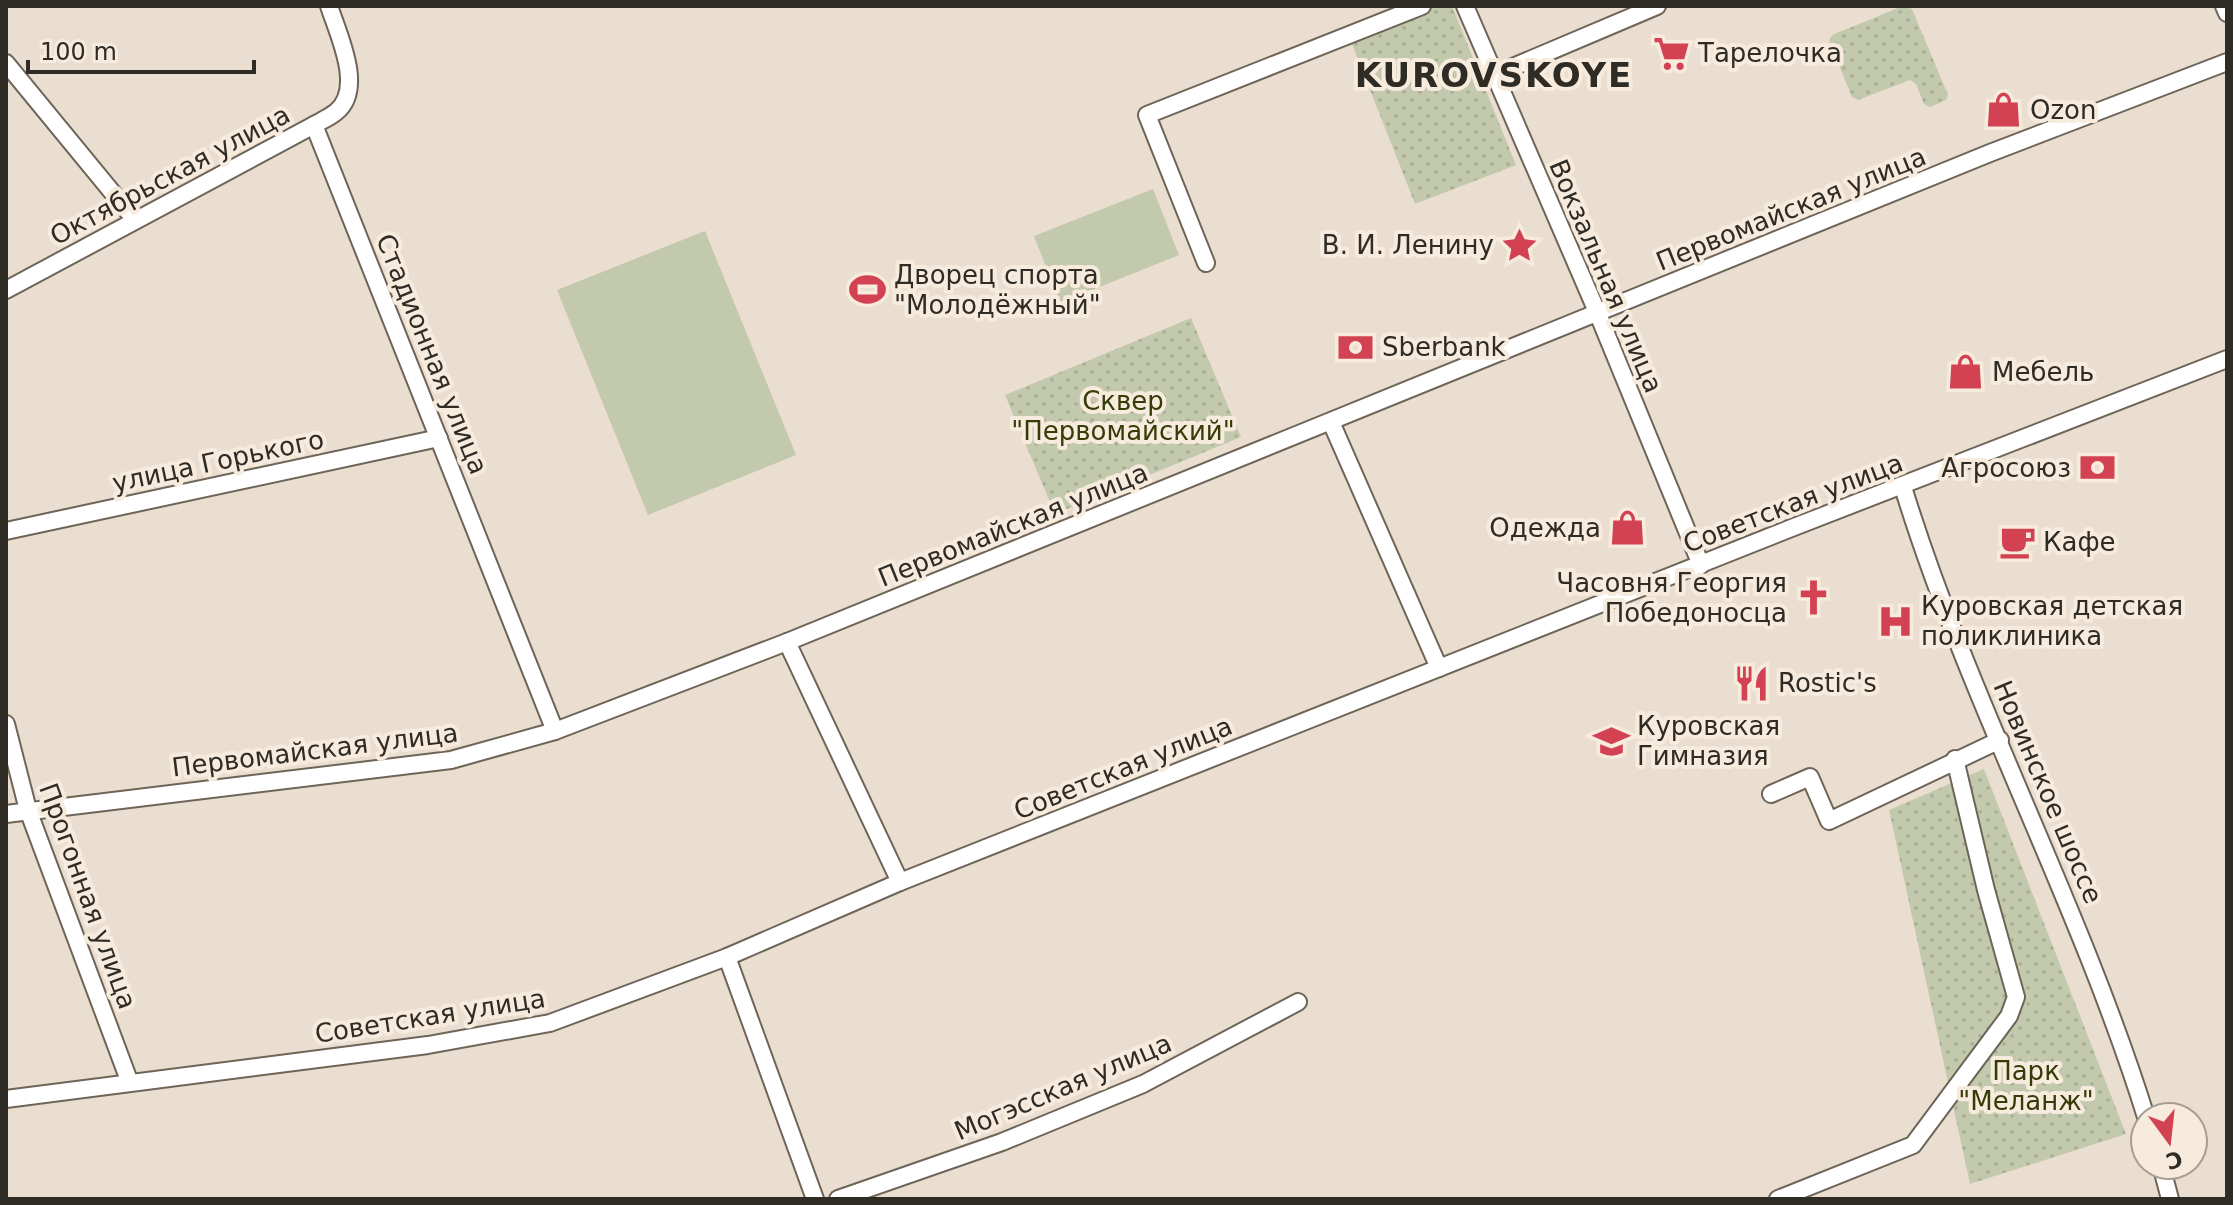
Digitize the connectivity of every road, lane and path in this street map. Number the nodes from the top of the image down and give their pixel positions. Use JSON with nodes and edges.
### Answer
{"nodes":[{"id":1,"x":329,"y":6,"type":"edge"},
{"id":2,"x":1422,"y":6,"type":"edge"},
{"id":3,"x":1465,"y":6,"type":"edge"},
{"id":4,"x":1657,"y":6,"type":"edge"},
{"id":5,"x":2224,"y":6,"type":"edge"},
{"id":6,"x":2227,"y":13,"type":"edge"},
{"id":7,"x":2227,"y":62,"type":"edge"},
{"id":8,"x":6,"y":63,"type":"edge"},
{"id":9,"x":1494,"y":75,"type":"junction"},
{"id":10,"x":314,"y":125,"type":"junction"},
{"id":11,"x":135,"y":220,"type":"junction"},
{"id":12,"x":1206,"y":263,"type":"dead end"},
{"id":13,"x":6,"y":290,"type":"edge"},
{"id":14,"x":1598,"y":314,"type":"junction"},
{"id":15,"x":2227,"y":359,"type":"edge"},
{"id":16,"x":1331,"y":422,"type":"junction"},
{"id":17,"x":439,"y":438,"type":"junction"},
{"id":18,"x":1903,"y":487,"type":"junction"},
{"id":19,"x":6,"y":531,"type":"edge"},
{"id":20,"x":1701,"y":565,"type":"junction"},
{"id":21,"x":787,"y":642,"type":"junction"},
{"id":22,"x":1439,"y":668,"type":"junction"},
{"id":23,"x":6,"y":724,"type":"edge"},
{"id":24,"x":555,"y":731,"type":"junction"},
{"id":25,"x":2000,"y":740,"type":"junction"},
{"id":26,"x":1955,"y":759,"type":"junction"},
{"id":27,"x":1771,"y":794,"type":"dead end"},
{"id":28,"x":28,"y":810,"type":"junction"},
{"id":29,"x":6,"y":814,"type":"edge"},
{"id":30,"x":900,"y":882,"type":"junction"},
{"id":31,"x":727,"y":957,"type":"junction"},
{"id":32,"x":1298,"y":1002,"type":"dead end"},
{"id":33,"x":130,"y":1083,"type":"junction"},
{"id":34,"x":6,"y":1099,"type":"edge"},
{"id":35,"x":2141,"y":1101,"type":"edge"},
{"id":36,"x":1773,"y":1197,"type":"edge"},
{"id":37,"x":815,"y":1199,"type":"edge"},
{"id":38,"x":838,"y":1199,"type":"edge"}],
"edges":[{"from":1,"to":10,"type":"street"},
{"from":2,"to":12,"type":"street"},
{"from":3,"to":9,"type":"street","name":"Вокзальная улица"},
{"from":4,"to":9,"type":"street"},
{"from":5,"to":6,"type":"street"},
{"from":7,"to":14,"type":"street","name":"Первомайская улица"},
{"from":8,"to":11,"type":"street"},
{"from":9,"to":14,"type":"street","name":"Вокзальная улица"},
{"from":10,"to":11,"type":"street","name":"Октябрьская улица"},
{"from":10,"to":17,"type":"street","name":"Стадионная улица"},
{"from":11,"to":13,"type":"street","name":"Октябрьская улица"},
{"from":14,"to":16,"type":"street","name":"Первомайская улица"},
{"from":14,"to":20,"type":"street","name":"Вокзальная улица"},
{"from":15,"to":18,"type":"street","name":"Советская улица"},
{"from":16,"to":21,"type":"street","name":"Первомайская улица"},
{"from":16,"to":22,"type":"street"},
{"from":17,"to":19,"type":"street","name":"улица Горького"},
{"from":17,"to":24,"type":"street","name":"Стадионная улица"},
{"from":18,"to":20,"type":"street","name":"Советская улица"},
{"from":18,"to":25,"type":"street","name":"Новинское шоссе"},
{"from":20,"to":22,"type":"street","name":"Советская улица"},
{"from":21,"to":24,"type":"street","name":"Первомайская улица"},
{"from":21,"to":30,"type":"street"},
{"from":22,"to":30,"type":"street","name":"Советская улица"},
{"from":23,"to":28,"type":"street","name":"Прогонная улица"},
{"from":24,"to":28,"type":"street","name":"Первомайская улица"},
{"from":25,"to":26,"type":"street"},
{"from":25,"to":35,"type":"street","name":"Новинское шоссе"},
{"from":26,"to":27,"type":"street"},
{"from":26,"to":36,"type":"street"},
{"from":28,"to":29,"type":"street","name":"Первомайская улица"},
{"from":28,"to":33,"type":"street","name":"Прогонная улица"},
{"from":30,"to":31,"type":"street","name":"Советская улица"},
{"from":31,"to":33,"type":"street","name":"Советская улица"},
{"from":31,"to":37,"type":"street"},
{"from":32,"to":38,"type":"street","name":"Могэсская улица"},
{"from":33,"to":34,"type":"street","name":"Советская улица"}]}
